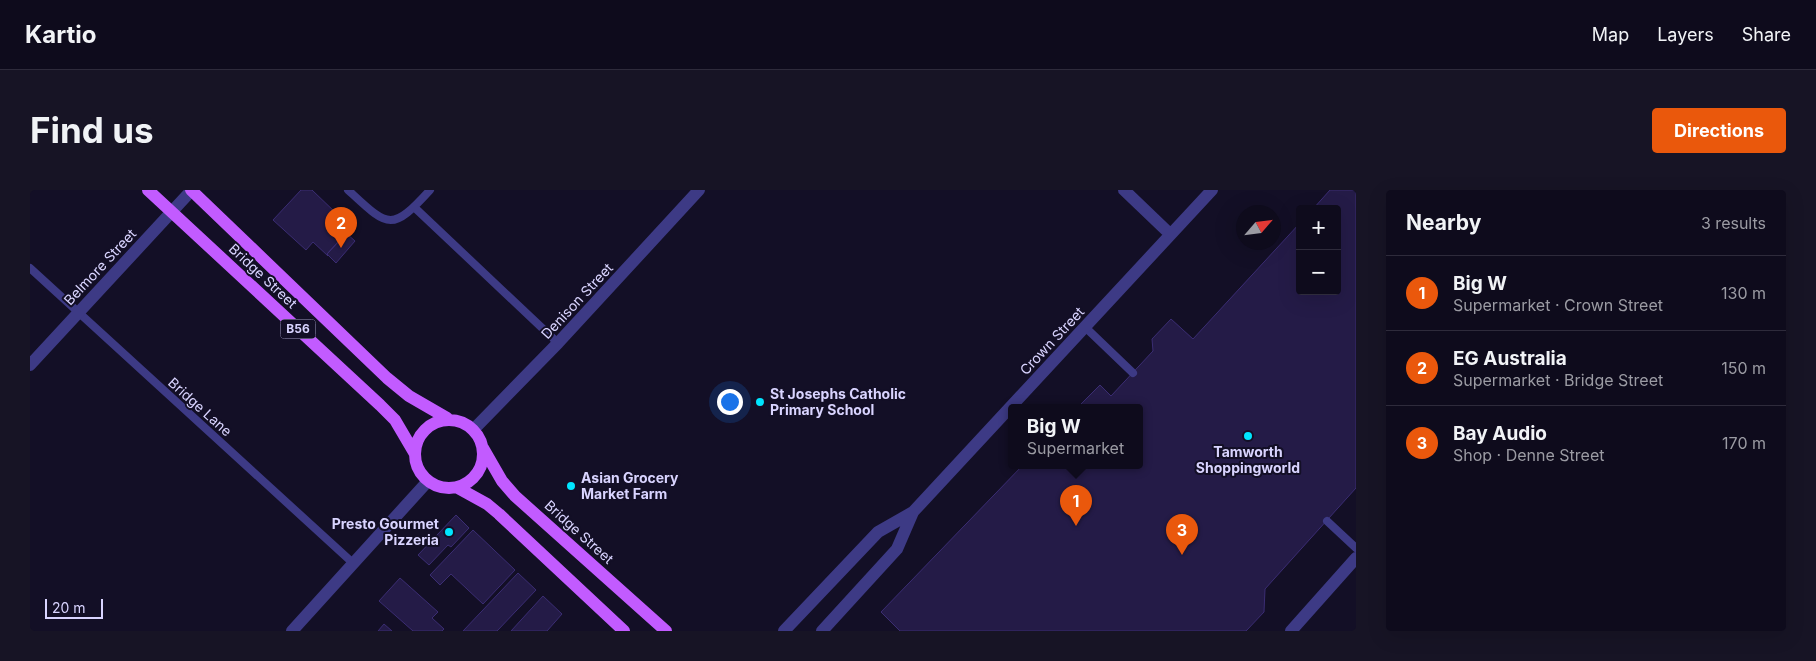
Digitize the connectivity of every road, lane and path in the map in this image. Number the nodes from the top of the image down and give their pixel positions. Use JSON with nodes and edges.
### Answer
{"nodes":[{"id":1,"x":148,"y":190,"type":"edge"},
{"id":2,"x":191,"y":190,"type":"edge"},
{"id":3,"x":348,"y":190,"type":"edge"},
{"id":4,"x":430,"y":190,"type":"edge"},
{"id":5,"x":699,"y":190,"type":"edge"},
{"id":6,"x":1124,"y":190,"type":"edge"},
{"id":7,"x":1212,"y":190,"type":"edge"},
{"id":8,"x":414,"y":207,"type":"junction"},
{"id":9,"x":171,"y":212,"type":"junction"},
{"id":10,"x":1170,"y":234,"type":"junction"},
{"id":11,"x":30,"y":268,"type":"edge"},
{"id":12,"x":78,"y":313,"type":"junction"},
{"id":13,"x":1085,"y":328,"type":"junction"},
{"id":14,"x":558,"y":343,"type":"junction"},
{"id":15,"x":30,"y":365,"type":"edge"},
{"id":16,"x":1133,"y":373,"type":"dead end"},
{"id":17,"x":1014,"y":404,"type":"edge"},
{"id":18,"x":1008,"y":410,"type":"edge"},
{"id":19,"x":447,"y":418,"type":"junction"},
{"id":20,"x":474,"y":429,"type":"junction"},
{"id":21,"x":483,"y":448,"type":"junction"},
{"id":22,"x":415,"y":454,"type":"junction"},
{"id":23,"x":428,"y":480,"type":"junction"},
{"id":24,"x":458,"y":488,"type":"junction"},
{"id":25,"x":913,"y":512,"type":"junction"},
{"id":26,"x":1327,"y":521,"type":"dead end"},
{"id":27,"x":1356,"y":548,"type":"edge"},
{"id":28,"x":1356,"y":558,"type":"edge"},
{"id":29,"x":354,"y":564,"type":"junction"},
{"id":30,"x":292,"y":631,"type":"edge"},
{"id":31,"x":624,"y":631,"type":"edge"},
{"id":32,"x":666,"y":631,"type":"edge"},
{"id":33,"x":784,"y":631,"type":"edge"},
{"id":34,"x":822,"y":631,"type":"edge"},
{"id":35,"x":1291,"y":631,"type":"edge"}],
"edges":[{"from":1,"to":9,"type":"main road","name":"Bridge Street","number":"B56"},
{"from":2,"to":9,"type":"street","name":"Belmore Street"},
{"from":2,"to":19,"type":"main road","name":"Bridge Street","number":"B56"},
{"from":3,"to":8,"type":"lane"},
{"from":4,"to":8,"type":"lane"},
{"from":5,"to":14,"type":"street","name":"Denison Street"},
{"from":6,"to":10,"type":"street"},
{"from":7,"to":10,"type":"street","name":"Crown Street"},
{"from":8,"to":14,"type":"lane"},
{"from":9,"to":12,"type":"street","name":"Belmore Street"},
{"from":9,"to":22,"type":"main road","name":"Bridge Street","number":"B56"},
{"from":10,"to":13,"type":"street","name":"Crown Street"},
{"from":11,"to":12,"type":"lane","name":"Bridge Lane"},
{"from":12,"to":15,"type":"street","name":"Belmore Street"},
{"from":12,"to":29,"type":"lane","name":"Bridge Lane"},
{"from":13,"to":16,"type":"lane"},
{"from":13,"to":17,"type":"street","name":"Crown Street"},
{"from":14,"to":20,"type":"street","name":"Denison Street"},
{"from":18,"to":25,"type":"street","name":"Crown Street"},
{"from":19,"to":20,"type":"main road","number":"B56"},
{"from":19,"to":22,"type":"main road"},
{"from":20,"to":21,"type":"main road"},
{"from":21,"to":24,"type":"main road"},
{"from":21,"to":32,"type":"main road","name":"Bridge Street"},
{"from":22,"to":23,"type":"main road","number":"B56"},
{"from":23,"to":24,"type":"main road"},
{"from":23,"to":29,"type":"street"},
{"from":24,"to":31,"type":"main road"},
{"from":25,"to":33,"type":"street","name":"Crown Street"},
{"from":25,"to":34,"type":"street","name":"Crown Street"},
{"from":26,"to":27,"type":"lane"},
{"from":28,"to":35,"type":"street"},
{"from":29,"to":30,"type":"street"}]}
